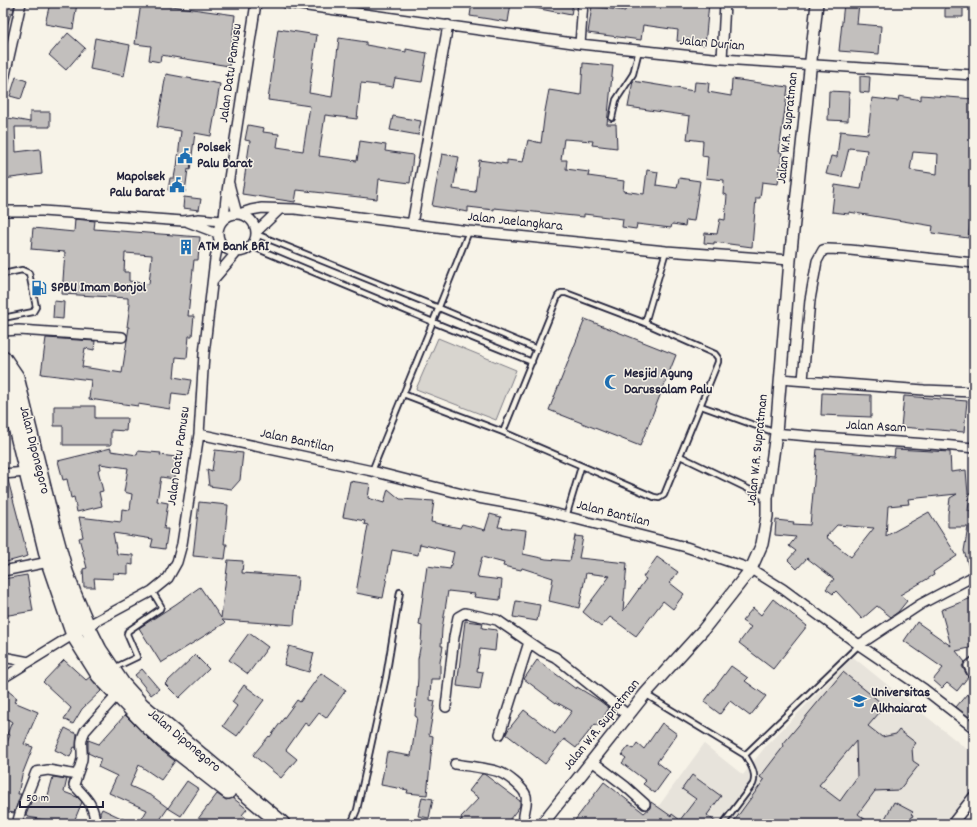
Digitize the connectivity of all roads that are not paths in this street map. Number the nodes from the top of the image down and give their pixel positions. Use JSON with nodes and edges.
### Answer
{"nodes":[{"id":1,"x":22,"y":3,"type":"edge"},
{"id":2,"x":256,"y":3,"type":"edge"},
{"id":3,"x":286,"y":3,"type":"edge"},
{"id":4,"x":583,"y":3,"type":"edge"},
{"id":5,"x":725,"y":3,"type":"edge"},
{"id":6,"x":817,"y":3,"type":"edge"},
{"id":7,"x":448,"y":25,"type":"junction"},
{"id":8,"x":580,"y":44,"type":"junction"},
{"id":9,"x":639,"y":50,"type":"junction"},
{"id":10,"x":722,"y":59,"type":"junction"},
{"id":11,"x":810,"y":66,"type":"junction"},
{"id":12,"x":974,"y":76,"type":"edge"},
{"id":13,"x":3,"y":84,"type":"edge"},
{"id":14,"x":612,"y":118,"type":"dead end"},
{"id":15,"x":228,"y":183,"type":"junction"},
{"id":16,"x":280,"y":209,"type":"junction"},
{"id":17,"x":3,"y":211,"type":"edge"},
{"id":18,"x":238,"y":214,"type":"junction"},
{"id":19,"x":223,"y":219,"type":"junction"},
{"id":20,"x":183,"y":221,"type":"junction"},
{"id":21,"x":412,"y":224,"type":"junction"},
{"id":22,"x":469,"y":231,"type":"junction"},
{"id":23,"x":256,"y":233,"type":"junction"},
{"id":24,"x":218,"y":237,"type":"junction"},
{"id":25,"x":251,"y":246,"type":"junction"},
{"id":26,"x":666,"y":250,"type":"junction"},
{"id":27,"x":237,"y":252,"type":"junction"},
{"id":28,"x":790,"y":260,"type":"junction"},
{"id":29,"x":974,"y":263,"type":"edge"},
{"id":30,"x":3,"y":274,"type":"edge"},
{"id":31,"x":213,"y":280,"type":"junction"},
{"id":32,"x":439,"y":308,"type":"junction"},
{"id":33,"x":3,"y":318,"type":"edge"},
{"id":34,"x":433,"y":322,"type":"junction"},
{"id":35,"x":645,"y":324,"type":"junction"},
{"id":36,"x":3,"y":331,"type":"edge"},
{"id":37,"x":122,"y":337,"type":"dead end"},
{"id":38,"x":537,"y":349,"type":"junction"},
{"id":39,"x":3,"y":357,"type":"edge"},
{"id":40,"x":532,"y":362,"type":"junction"},
{"id":41,"x":780,"y":379,"type":"junction"},
{"id":42,"x":803,"y":380,"type":"junction"},
{"id":43,"x":974,"y":392,"type":"edge"},
{"id":44,"x":403,"y":394,"type":"junction"},
{"id":45,"x":701,"y":406,"type":"junction"},
{"id":46,"x":503,"y":432,"type":"junction"},
{"id":47,"x":776,"y":433,"type":"junction"},
{"id":48,"x":199,"y":434,"type":"junction"},
{"id":49,"x":974,"y":448,"type":"edge"},
{"id":50,"x":680,"y":456,"type":"junction"},
{"id":51,"x":581,"y":467,"type":"junction"},
{"id":52,"x":372,"y":471,"type":"junction"},
{"id":53,"x":26,"y":472,"type":"junction"},
{"id":54,"x":3,"y":474,"type":"edge"},
{"id":55,"x":767,"y":498,"type":"junction"},
{"id":56,"x":566,"y":517,"type":"junction"},
{"id":57,"x":48,"y":562,"type":"junction"},
{"id":58,"x":751,"y":569,"type":"junction"},
{"id":59,"x":3,"y":571,"type":"edge"},
{"id":60,"x":974,"y":576,"type":"edge"},
{"id":61,"x":152,"y":591,"type":"junction"},
{"id":62,"x":400,"y":592,"type":"dead end"},
{"id":63,"x":80,"y":630,"type":"junction"},
{"id":64,"x":529,"y":642,"type":"junction"},
{"id":65,"x":859,"y":645,"type":"junction"},
{"id":66,"x":3,"y":656,"type":"edge"},
{"id":67,"x":30,"y":662,"type":"junction"},
{"id":68,"x":974,"y":662,"type":"edge"},
{"id":69,"x":111,"y":670,"type":"junction"},
{"id":70,"x":974,"y":676,"type":"edge"},
{"id":71,"x":3,"y":678,"type":"edge"},
{"id":72,"x":118,"y":694,"type":"junction"},
{"id":73,"x":645,"y":694,"type":"junction"},
{"id":74,"x":446,"y":707,"type":"dead end"},
{"id":75,"x":628,"y":715,"type":"junction"},
{"id":76,"x":973,"y":726,"type":"edge"},
{"id":77,"x":500,"y":734,"type":"dead end"},
{"id":78,"x":745,"y":755,"type":"junction"},
{"id":79,"x":592,"y":761,"type":"junction"},
{"id":80,"x":455,"y":764,"type":"dead end"},
{"id":81,"x":77,"y":775,"type":"junction"},
{"id":82,"x":974,"y":796,"type":"edge"},
{"id":83,"x":645,"y":804,"type":"dead end"},
{"id":84,"x":95,"y":822,"type":"dead end"},
{"id":85,"x":17,"y":824,"type":"edge"},
{"id":86,"x":267,"y":824,"type":"edge"},
{"id":87,"x":282,"y":824,"type":"edge"},
{"id":88,"x":351,"y":824,"type":"edge"},
{"id":89,"x":524,"y":824,"type":"edge"},
{"id":90,"x":542,"y":824,"type":"edge"},
{"id":91,"x":723,"y":824,"type":"edge"},
{"id":92,"x":952,"y":824,"type":"edge"}],
"edges":[{"from":1,"to":13,"type":"street"},
{"from":2,"to":15,"type":"street","name":"Jalan Datu Pamusu"},
{"from":3,"to":7,"type":"street","name":"Jalan Durian"},
{"from":4,"to":8,"type":"street"},
{"from":5,"to":10,"type":"street"},
{"from":6,"to":11,"type":"street","name":"Jalan W.R. Supratman"},
{"from":7,"to":8,"type":"street","name":"Jalan Durian"},
{"from":7,"to":21,"type":"street"},
{"from":8,"to":9,"type":"street","name":"Jalan Durian"},
{"from":9,"to":10,"type":"street","name":"Jalan Durian"},
{"from":9,"to":14,"type":"lane"},
{"from":10,"to":11,"type":"street","name":"Jalan Durian"},
{"from":11,"to":12,"type":"street","name":"Jalan Durian"},
{"from":11,"to":28,"type":"street","name":"Jalan W.R. Supratman"},
{"from":15,"to":18,"type":"street"},
{"from":15,"to":19,"type":"street","name":"Jalan Datu Pamusu"},
{"from":16,"to":18,"type":"street","name":"Jalan Jaelangkara"},
{"from":16,"to":21,"type":"street","name":"Jalan Jaelangkara"},
{"from":16,"to":23,"type":"street"},
{"from":17,"to":20,"type":"street"},
{"from":18,"to":19,"type":"street"},
{"from":18,"to":23,"type":"street"},
{"from":19,"to":20,"type":"street"},
{"from":19,"to":24,"type":"street"},
{"from":20,"to":24,"type":"street"},
{"from":21,"to":22,"type":"street","name":"Jalan Jaelangkara"},
{"from":22,"to":26,"type":"street","name":"Jalan Jaelangkara"},
{"from":22,"to":32,"type":"lane"},
{"from":23,"to":25,"type":"street"},
{"from":23,"to":32,"type":"lane"},
{"from":24,"to":27,"type":"street"},
{"from":24,"to":31,"type":"street","name":"Jalan Datu Pamusu"},
{"from":25,"to":27,"type":"street"},
{"from":25,"to":34,"type":"lane"},
{"from":26,"to":28,"type":"street","name":"Jalan Jaelangkara"},
{"from":26,"to":35,"type":"lane"},
{"from":27,"to":31,"type":"street"},
{"from":28,"to":41,"type":"street","name":"Jalan W.R. Supratman"},
{"from":29,"to":42,"type":"street"},
{"from":30,"to":33,"type":"lane"},
{"from":31,"to":48,"type":"street","name":"Jalan Datu Pamusu"},
{"from":32,"to":34,"type":"lane"},
{"from":32,"to":38,"type":"lane"},
{"from":34,"to":40,"type":"lane"},
{"from":34,"to":44,"type":"lane"},
{"from":35,"to":38,"type":"lane"},
{"from":35,"to":45,"type":"lane"},
{"from":36,"to":37,"type":"street"},
{"from":38,"to":40,"type":"lane"},
{"from":39,"to":53,"type":"highway","name":"Jalan Diponegoro"},
{"from":39,"to":63,"type":"highway","name":"Jalan Diponegoro"},
{"from":40,"to":46,"type":"lane"},
{"from":41,"to":42,"type":"street"},
{"from":41,"to":47,"type":"street","name":"Jalan W.R. Supratman"},
{"from":42,"to":43,"type":"street"},
{"from":44,"to":46,"type":"lane"},
{"from":44,"to":52,"type":"lane"},
{"from":45,"to":47,"type":"lane"},
{"from":45,"to":50,"type":"lane"},
{"from":46,"to":51,"type":"lane"},
{"from":47,"to":49,"type":"street","name":"Jalan Asam"},
{"from":47,"to":55,"type":"street","name":"Jalan W.R. Supratman"},
{"from":48,"to":52,"type":"street","name":"Jalan Bantilan"},
{"from":48,"to":61,"type":"street","name":"Jalan Datu Pamusu"},
{"from":50,"to":51,"type":"lane"},
{"from":50,"to":55,"type":"lane"},
{"from":51,"to":56,"type":"lane"},
{"from":52,"to":56,"type":"street","name":"Jalan Bantilan"},
{"from":53,"to":54,"type":"street"},
{"from":53,"to":57,"type":"highway","name":"Jalan Diponegoro"},
{"from":55,"to":58,"type":"street","name":"Jalan W.R. Supratman"},
{"from":56,"to":58,"type":"street","name":"Jalan Bantilan"},
{"from":57,"to":59,"type":"street"},
{"from":57,"to":63,"type":"highway","name":"Jalan Diponegoro"},
{"from":58,"to":65,"type":"street","name":"Jalan Bantilan"},
{"from":58,"to":73,"type":"street","name":"Jalan W.R. Supratman"},
{"from":60,"to":65,"type":"street"},
{"from":61,"to":63,"type":"street","name":"Jalan Datu Pamusu"},
{"from":61,"to":69,"type":"lane"},
{"from":62,"to":88,"type":"lane"},
{"from":63,"to":67,"type":"street","name":"Jalan Datu Pamusu"},
{"from":63,"to":69,"type":"highway","name":"Jalan Diponegoro"},
{"from":63,"to":72,"type":"highway","name":"Jalan Diponegoro"},
{"from":64,"to":74,"type":"street"},
{"from":64,"to":75,"type":"street"},
{"from":64,"to":77,"type":"street"},
{"from":65,"to":76,"type":"street","name":"Jalan Bantilan"},
{"from":65,"to":78,"type":"lane"},
{"from":66,"to":67,"type":"street"},
{"from":67,"to":71,"type":"street","name":"Jalan Datu Pamusu"},
{"from":68,"to":70,"type":"street"},
{"from":69,"to":87,"type":"highway","name":"Jalan Diponegoro"},
{"from":72,"to":81,"type":"street"},
{"from":72,"to":86,"type":"highway","name":"Jalan Diponegoro"},
{"from":73,"to":75,"type":"street","name":"Jalan W.R. Supratman"},
{"from":73,"to":78,"type":"lane"},
{"from":75,"to":79,"type":"street","name":"Jalan W.R. Supratman"},
{"from":78,"to":91,"type":"lane"},
{"from":79,"to":83,"type":"street"},
{"from":79,"to":90,"type":"street","name":"Jalan W.R. Supratman"},
{"from":80,"to":89,"type":"street"},
{"from":81,"to":84,"type":"street"},
{"from":81,"to":85,"type":"street"},
{"from":82,"to":92,"type":"street"}]}
